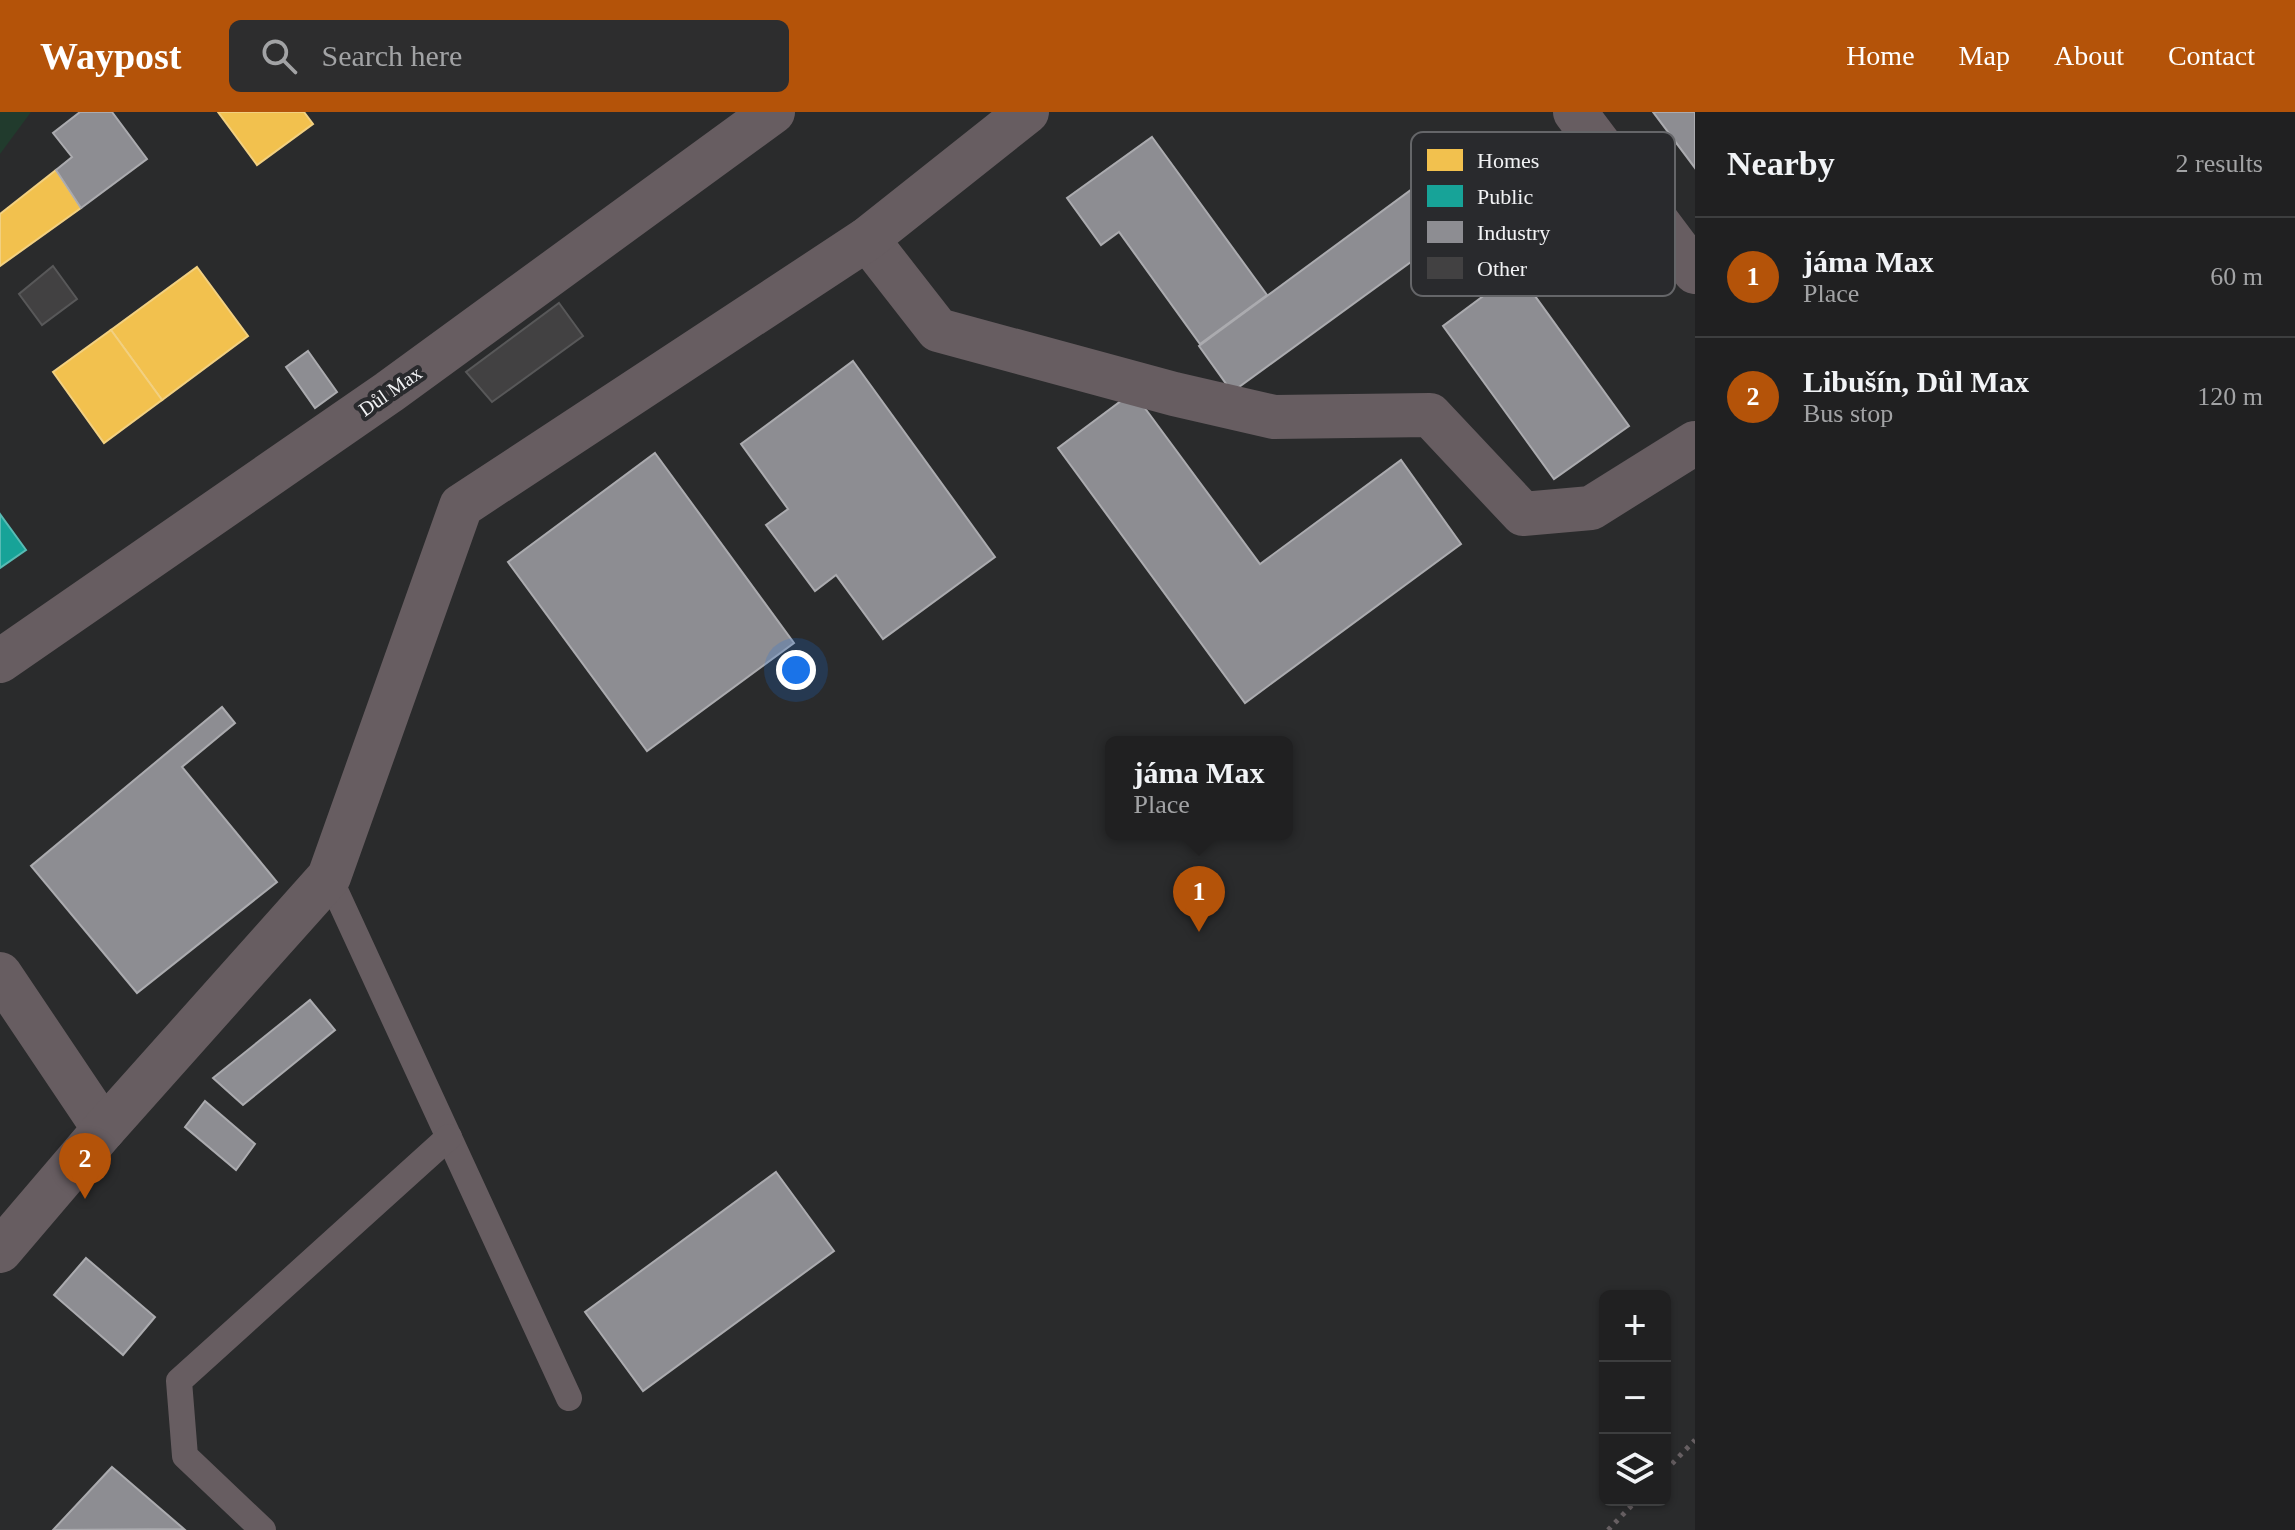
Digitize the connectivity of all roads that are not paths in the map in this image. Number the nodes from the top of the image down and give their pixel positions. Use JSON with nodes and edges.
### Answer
{"nodes":[{"id":1,"x":773,"y":112,"type":"edge"},
{"id":2,"x":1027,"y":112,"type":"edge"},
{"id":3,"x":1575,"y":112,"type":"edge"},
{"id":4,"x":1590,"y":132,"type":"edge"},
{"id":5,"x":867,"y":239,"type":"junction"},
{"id":6,"x":1675,"y":245,"type":"edge"},
{"id":7,"x":1695,"y":272,"type":"edge"},
{"id":8,"x":1695,"y":443,"type":"edge"},
{"id":9,"x":0,"y":661,"type":"edge"},
{"id":10,"x":329,"y":877,"type":"junction"},
{"id":11,"x":0,"y":974,"type":"edge"},
{"id":12,"x":104,"y":1129,"type":"junction"},
{"id":13,"x":449,"y":1137,"type":"junction"},
{"id":14,"x":0,"y":1251,"type":"edge"},
{"id":15,"x":569,"y":1398,"type":"dead end"},
{"id":16,"x":263,"y":1530,"type":"edge"}],
"edges":[{"from":1,"to":9,"type":"street","name":"Důl Max"},
{"from":2,"to":5,"type":"street"},
{"from":3,"to":4,"type":"street"},
{"from":5,"to":8,"type":"street"},
{"from":5,"to":10,"type":"street"},
{"from":6,"to":7,"type":"street"},
{"from":10,"to":12,"type":"street"},
{"from":10,"to":13,"type":"lane"},
{"from":11,"to":12,"type":"street"},
{"from":12,"to":14,"type":"street"},
{"from":13,"to":15,"type":"lane"},
{"from":13,"to":16,"type":"lane"}]}
